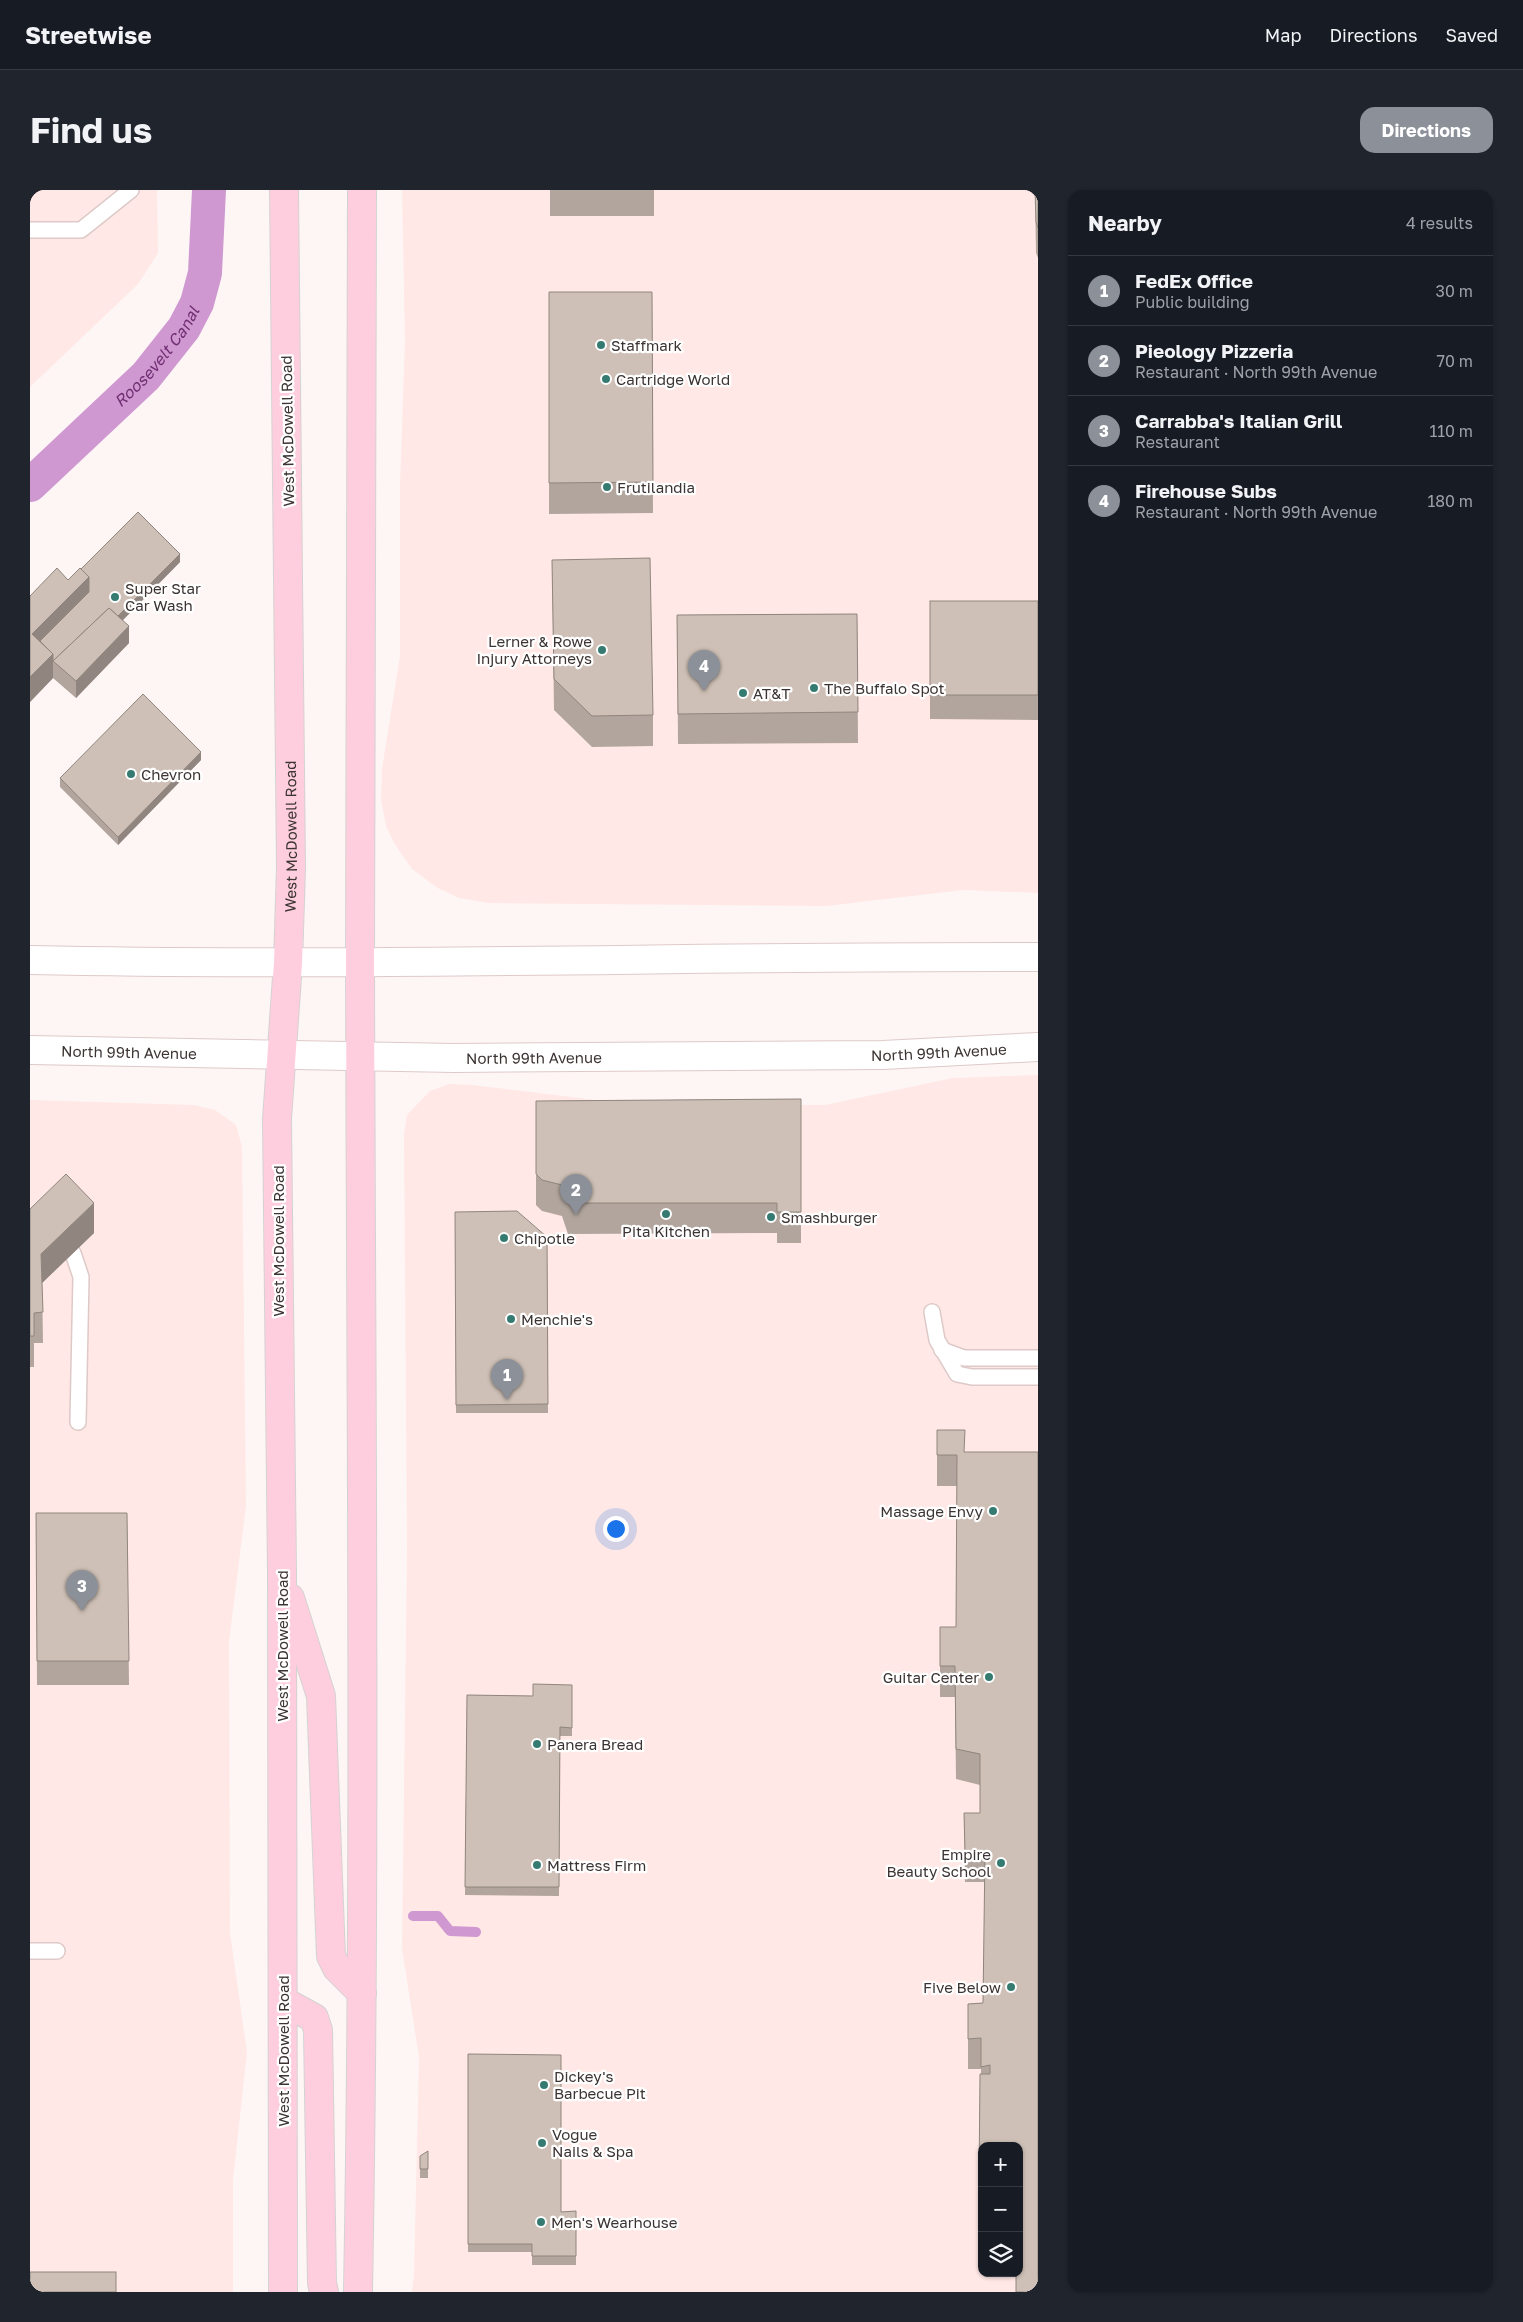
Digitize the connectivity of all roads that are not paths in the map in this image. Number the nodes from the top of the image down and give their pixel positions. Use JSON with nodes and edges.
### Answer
{"nodes":[{"id":1,"x":131,"y":190,"type":"edge"},
{"id":2,"x":284,"y":190,"type":"edge"},
{"id":3,"x":362,"y":190,"type":"edge"},
{"id":4,"x":30,"y":230,"type":"edge"},
{"id":5,"x":1038,"y":958,"type":"edge"},
{"id":6,"x":30,"y":960,"type":"edge"},
{"id":7,"x":288,"y":963,"type":"junction"},
{"id":8,"x":360,"y":963,"type":"junction"},
{"id":9,"x":1038,"y":1047,"type":"edge"},
{"id":10,"x":30,"y":1050,"type":"edge"},
{"id":11,"x":282,"y":1056,"type":"junction"},
{"id":12,"x":361,"y":1056,"type":"junction"},
{"id":13,"x":73,"y":1254,"type":"edge"},
{"id":14,"x":932,"y":1312,"type":"dead end"},
{"id":15,"x":942,"y":1350,"type":"junction"},
{"id":16,"x":1038,"y":1358,"type":"edge"},
{"id":17,"x":1038,"y":1377,"type":"edge"},
{"id":18,"x":78,"y":1422,"type":"dead end"},
{"id":19,"x":282,"y":1573,"type":"junction"},
{"id":20,"x":30,"y":1951,"type":"edge"},
{"id":21,"x":56,"y":1951,"type":"dead end"},
{"id":22,"x":362,"y":1993,"type":"junction"},
{"id":23,"x":283,"y":2002,"type":"junction"},
{"id":24,"x":283,"y":2292,"type":"edge"},
{"id":25,"x":324,"y":2292,"type":"edge"},
{"id":26,"x":358,"y":2292,"type":"edge"}],
"edges":[{"from":1,"to":4,"type":"lane"},
{"from":2,"to":7,"type":"main road","name":"West McDowell Road"},
{"from":3,"to":8,"type":"main road"},
{"from":5,"to":8,"type":"main road"},
{"from":6,"to":7,"type":"main road"},
{"from":7,"to":8,"type":"main road"},
{"from":7,"to":11,"type":"main road","name":"West McDowell Road"},
{"from":8,"to":12,"type":"main road"},
{"from":9,"to":12,"type":"main road","name":"North 99th Avenue"},
{"from":10,"to":11,"type":"main road","name":"North 99th Avenue"},
{"from":11,"to":12,"type":"main road","name":"North 99th Avenue"},
{"from":11,"to":19,"type":"main road","name":"West McDowell Road"},
{"from":12,"to":22,"type":"main road"},
{"from":13,"to":18,"type":"lane"},
{"from":14,"to":15,"type":"lane"},
{"from":15,"to":16,"type":"lane"},
{"from":15,"to":17,"type":"lane"},
{"from":19,"to":22,"type":"main road"},
{"from":19,"to":23,"type":"main road","name":"West McDowell Road"},
{"from":20,"to":21,"type":"lane"},
{"from":22,"to":26,"type":"main road"},
{"from":23,"to":24,"type":"main road","name":"West McDowell Road"},
{"from":23,"to":25,"type":"main road"}]}
